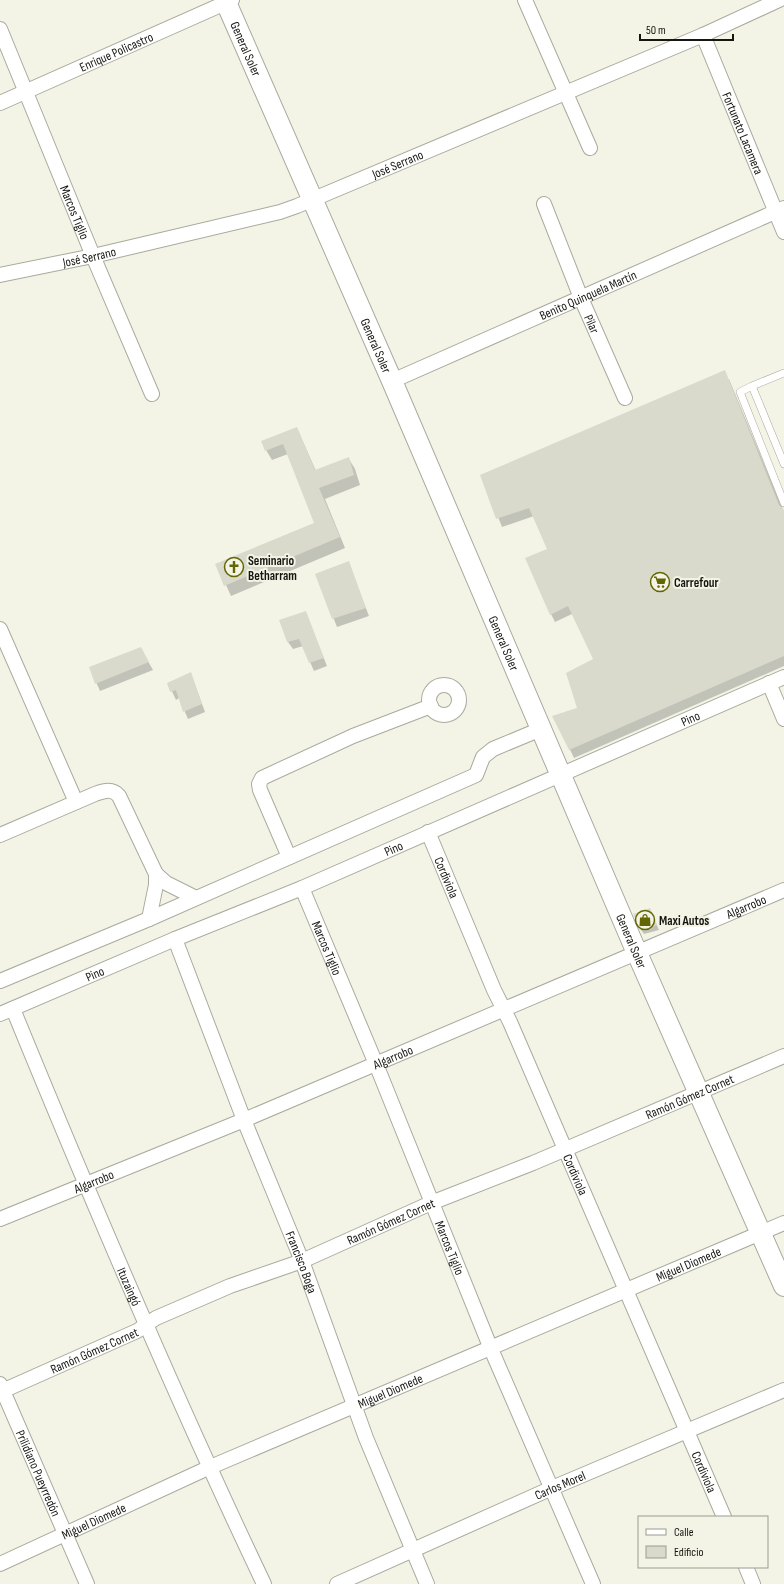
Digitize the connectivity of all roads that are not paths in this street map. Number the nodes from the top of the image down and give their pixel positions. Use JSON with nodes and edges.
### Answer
{"nodes":[{"id":1,"x":525,"y":0,"type":"edge"},
{"id":2,"x":779,"y":0,"type":"edge"},
{"id":3,"x":227,"y":1,"type":"edge"},
{"id":4,"x":0,"y":29,"type":"edge"},
{"id":5,"x":703,"y":35,"type":"junction"},
{"id":6,"x":26,"y":92,"type":"junction"},
{"id":7,"x":565,"y":92,"type":"junction"},
{"id":8,"x":0,"y":103,"type":"edge"},
{"id":9,"x":590,"y":148,"type":"dead end"},
{"id":10,"x":312,"y":200,"type":"junction"},
{"id":11,"x":544,"y":204,"type":"dead end"},
{"id":12,"x":779,"y":210,"type":"edge"},
{"id":13,"x":784,"y":232,"type":"edge"},
{"id":14,"x":93,"y":256,"type":"junction"},
{"id":15,"x":0,"y":275,"type":"edge"},
{"id":16,"x":581,"y":298,"type":"junction"},
{"id":17,"x":784,"y":373,"type":"edge"},
{"id":18,"x":392,"y":381,"type":"junction"},
{"id":19,"x":752,"y":386,"type":"junction"},
{"id":20,"x":152,"y":394,"type":"dead end"},
{"id":21,"x":625,"y":398,"type":"dead end"},
{"id":22,"x":784,"y":464,"type":"edge"},
{"id":23,"x":784,"y":502,"type":"edge"},
{"id":24,"x":0,"y":629,"type":"edge"},
{"id":25,"x":784,"y":677,"type":"edge"},
{"id":26,"x":769,"y":683,"type":"junction"},
{"id":27,"x":431,"y":706,"type":"dead end"},
{"id":28,"x":784,"y":719,"type":"edge"},
{"id":29,"x":541,"y":729,"type":"junction"},
{"id":30,"x":562,"y":775,"type":"junction"},
{"id":31,"x":76,"y":802,"type":"junction"},
{"id":32,"x":428,"y":832,"type":"junction"},
{"id":33,"x":0,"y":835,"type":"edge"},
{"id":34,"x":289,"y":856,"type":"junction"},
{"id":35,"x":156,"y":874,"type":"junction"},
{"id":36,"x":302,"y":888,"type":"junction"},
{"id":37,"x":784,"y":890,"type":"edge"},
{"id":38,"x":196,"y":898,"type":"junction"},
{"id":39,"x":149,"y":918,"type":"junction"},
{"id":40,"x":175,"y":939,"type":"junction"},
{"id":41,"x":637,"y":953,"type":"junction"},
{"id":42,"x":0,"y":981,"type":"edge"},
{"id":43,"x":503,"y":1009,"type":"junction"},
{"id":44,"x":6,"y":1011,"type":"edge"},
{"id":45,"x":784,"y":1056,"type":"edge"},
{"id":46,"x":376,"y":1064,"type":"junction"},
{"id":47,"x":698,"y":1092,"type":"junction"},
{"id":48,"x":244,"y":1120,"type":"junction"},
{"id":49,"x":564,"y":1149,"type":"junction"},
{"id":50,"x":84,"y":1185,"type":"junction"},
{"id":51,"x":432,"y":1203,"type":"junction"},
{"id":52,"x":0,"y":1219,"type":"edge"},
{"id":53,"x":784,"y":1223,"type":"edge"},
{"id":54,"x":761,"y":1233,"type":"junction"},
{"id":55,"x":302,"y":1261,"type":"junction"},
{"id":56,"x":784,"y":1286,"type":"edge"},
{"id":57,"x":626,"y":1290,"type":"junction"},
{"id":58,"x":146,"y":1325,"type":"junction"},
{"id":59,"x":491,"y":1348,"type":"junction"},
{"id":60,"x":1,"y":1389,"type":"edge"},
{"id":61,"x":784,"y":1390,"type":"edge"},
{"id":62,"x":355,"y":1405,"type":"junction"},
{"id":63,"x":686,"y":1432,"type":"junction"},
{"id":64,"x":208,"y":1468,"type":"junction"},
{"id":65,"x":552,"y":1488,"type":"junction"},
{"id":66,"x":724,"y":1516,"type":"edge"},
{"id":67,"x":66,"y":1533,"type":"junction"},
{"id":68,"x":412,"y":1550,"type":"junction"},
{"id":69,"x":0,"y":1564,"type":"edge"},
{"id":70,"x":746,"y":1568,"type":"edge"},
{"id":71,"x":87,"y":1584,"type":"edge"},
{"id":72,"x":264,"y":1584,"type":"edge"},
{"id":73,"x":337,"y":1584,"type":"edge"},
{"id":74,"x":427,"y":1584,"type":"edge"},
{"id":75,"x":593,"y":1584,"type":"edge"},
{"id":76,"x":753,"y":1584,"type":"edge"}],
"edges":[{"from":1,"to":7,"type":"street"},
{"from":2,"to":5,"type":"street","name":"José Serrano"},
{"from":3,"to":6,"type":"street","name":"Enrique Policastro"},
{"from":3,"to":10,"type":"street","name":"General Soler"},
{"from":4,"to":6,"type":"street","name":"Marcos Tiglio"},
{"from":5,"to":7,"type":"street","name":"José Serrano"},
{"from":5,"to":12,"type":"street","name":"Fortunato Lacamera"},
{"from":6,"to":8,"type":"street","name":"Enrique Policastro"},
{"from":6,"to":14,"type":"street","name":"Marcos Tiglio"},
{"from":7,"to":9,"type":"street"},
{"from":7,"to":10,"type":"street","name":"José Serrano"},
{"from":10,"to":14,"type":"street","name":"José Serrano"},
{"from":10,"to":18,"type":"street","name":"General Soler"},
{"from":11,"to":16,"type":"street","name":"Pilar"},
{"from":12,"to":13,"type":"street","name":"Fortunato Lacamera"},
{"from":12,"to":16,"type":"street","name":"Benito Quinquela Martín"},
{"from":14,"to":15,"type":"street","name":"José Serrano"},
{"from":14,"to":20,"type":"street","name":"Marcos Tiglio"},
{"from":16,"to":18,"type":"street","name":"Benito Quinquela Martín"},
{"from":16,"to":21,"type":"street","name":"Pilar"},
{"from":17,"to":19,"type":"lane"},
{"from":18,"to":29,"type":"street","name":"General Soler"},
{"from":19,"to":22,"type":"lane"},
{"from":19,"to":23,"type":"lane"},
{"from":24,"to":31,"type":"street"},
{"from":25,"to":26,"type":"street","name":"Pino"},
{"from":26,"to":28,"type":"street"},
{"from":26,"to":30,"type":"street","name":"Pino"},
{"from":27,"to":34,"type":"street"},
{"from":29,"to":30,"type":"street","name":"General Soler"},
{"from":29,"to":34,"type":"street"},
{"from":30,"to":32,"type":"street","name":"Pino"},
{"from":30,"to":41,"type":"street","name":"General Soler"},
{"from":31,"to":33,"type":"street"},
{"from":31,"to":35,"type":"street"},
{"from":32,"to":36,"type":"street","name":"Pino"},
{"from":32,"to":43,"type":"street","name":"Cordiviola"},
{"from":34,"to":38,"type":"street"},
{"from":35,"to":38,"type":"street"},
{"from":35,"to":39,"type":"street"},
{"from":36,"to":40,"type":"street","name":"Pino"},
{"from":36,"to":46,"type":"street","name":"Marcos Tiglio"},
{"from":37,"to":41,"type":"street","name":"Algarrobo"},
{"from":38,"to":39,"type":"street"},
{"from":39,"to":42,"type":"street"},
{"from":40,"to":44,"type":"street","name":"Pino"},
{"from":40,"to":48,"type":"street","name":"Francisco Boga"},
{"from":41,"to":43,"type":"street","name":"Algarrobo"},
{"from":41,"to":47,"type":"street","name":"General Soler"},
{"from":43,"to":46,"type":"street","name":"Algarrobo"},
{"from":43,"to":49,"type":"street","name":"Cordiviola"},
{"from":44,"to":50,"type":"street","name":"Ituzaingó"},
{"from":45,"to":47,"type":"street","name":"Ramón Gómez Cornet"},
{"from":46,"to":48,"type":"street","name":"Algarrobo"},
{"from":46,"to":51,"type":"street","name":"Marcos Tiglio"},
{"from":47,"to":49,"type":"street","name":"Ramón Gómez Cornet"},
{"from":47,"to":54,"type":"street","name":"General Soler"},
{"from":48,"to":50,"type":"street","name":"Algarrobo"},
{"from":48,"to":55,"type":"street","name":"Francisco Boga"},
{"from":49,"to":51,"type":"street","name":"Ramón Gómez Cornet"},
{"from":49,"to":57,"type":"street","name":"Cordiviola"},
{"from":50,"to":52,"type":"street","name":"Algarrobo"},
{"from":50,"to":58,"type":"street","name":"Ituzaingó"},
{"from":51,"to":55,"type":"street","name":"Ramón Gómez Cornet"},
{"from":51,"to":59,"type":"street","name":"Marcos Tiglio"},
{"from":53,"to":54,"type":"street","name":"Miguel Diomede"},
{"from":54,"to":56,"type":"street","name":"General Soler"},
{"from":54,"to":57,"type":"street","name":"Miguel Diomede"},
{"from":55,"to":58,"type":"street","name":"Ramón Gómez Cornet"},
{"from":55,"to":62,"type":"street","name":"Francisco Boga"},
{"from":57,"to":59,"type":"street","name":"Miguel Diomede"},
{"from":57,"to":63,"type":"street","name":"Cordiviola"},
{"from":58,"to":60,"type":"street","name":"Ramón Gómez Cornet"},
{"from":58,"to":64,"type":"street","name":"Ituzaingó"},
{"from":59,"to":62,"type":"street","name":"Miguel Diomede"},
{"from":59,"to":65,"type":"street","name":"Marcos Tiglio"},
{"from":60,"to":67,"type":"street","name":"Prilidiano Pueyrredón"},
{"from":61,"to":63,"type":"street","name":"Carlos Morel"},
{"from":62,"to":64,"type":"street","name":"Miguel Diomede"},
{"from":62,"to":68,"type":"street","name":"Francisco Boga"},
{"from":63,"to":65,"type":"street","name":"Carlos Morel"},
{"from":63,"to":66,"type":"street","name":"Cordiviola"},
{"from":64,"to":67,"type":"street","name":"Miguel Diomede"},
{"from":64,"to":72,"type":"street","name":"Ituzaingó"},
{"from":65,"to":68,"type":"street","name":"Carlos Morel"},
{"from":65,"to":75,"type":"street","name":"Marcos Tiglio"},
{"from":67,"to":69,"type":"street","name":"Miguel Diomede"},
{"from":67,"to":71,"type":"street","name":"Prilidiano Pueyrredón"},
{"from":68,"to":73,"type":"street","name":"Carlos Morel"},
{"from":68,"to":74,"type":"street","name":"Francisco Boga"},
{"from":70,"to":76,"type":"street"}]}
